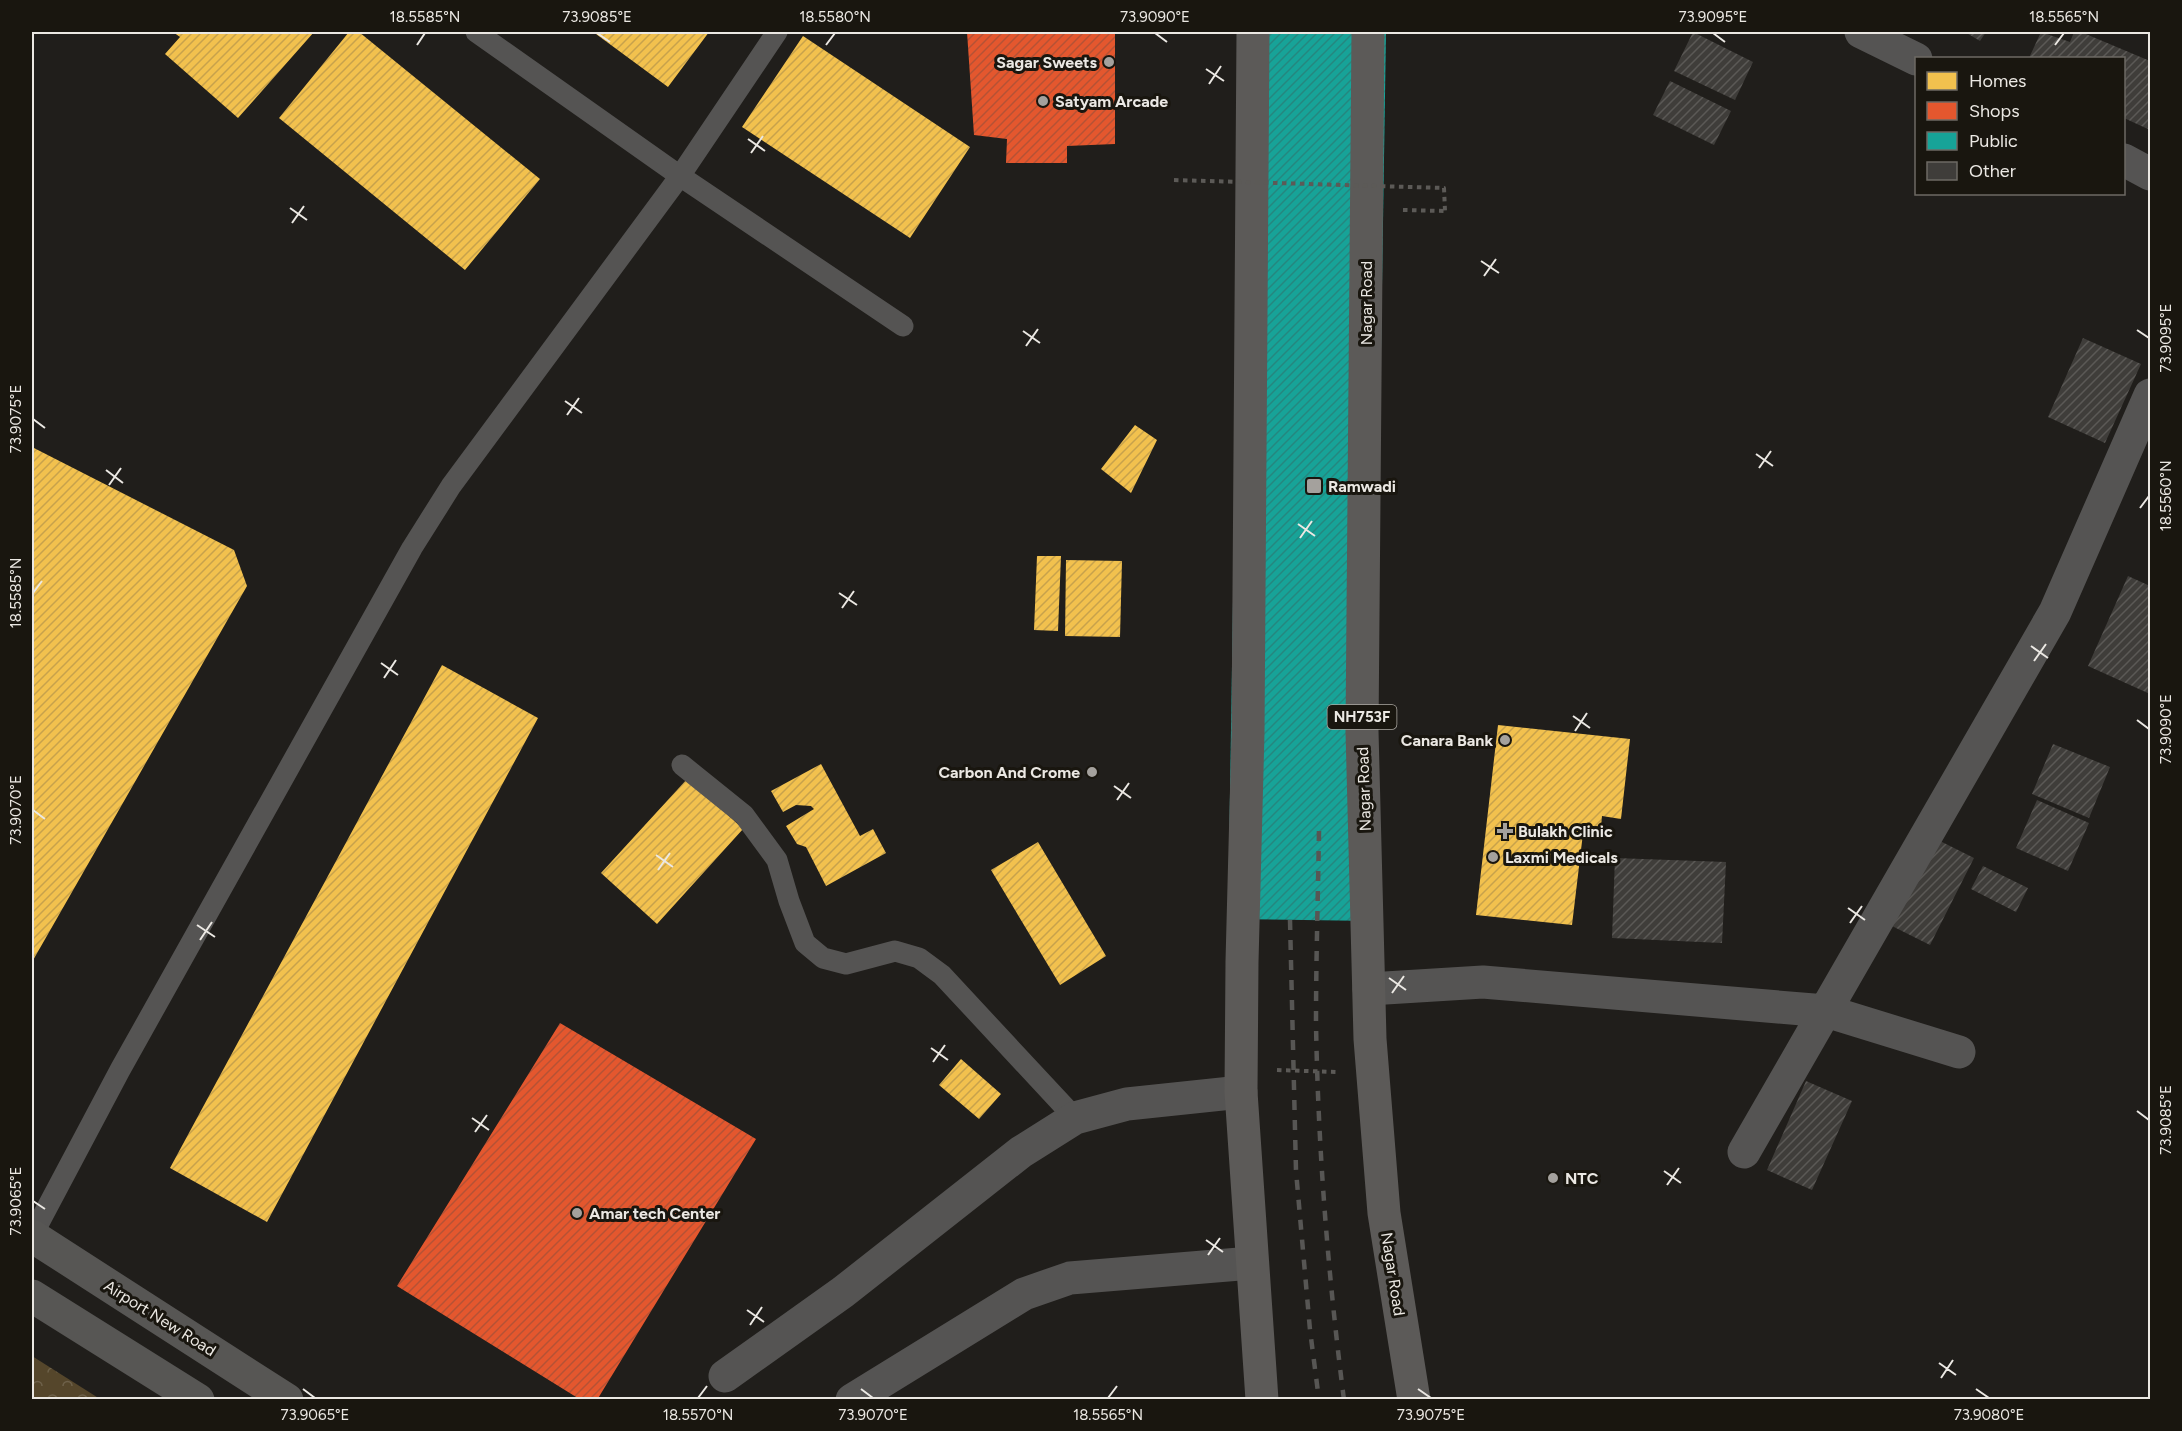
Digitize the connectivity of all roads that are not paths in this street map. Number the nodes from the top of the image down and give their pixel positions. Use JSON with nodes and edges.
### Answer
{"nodes":[{"id":1,"x":476,"y":32,"type":"edge"},
{"id":2,"x":777,"y":32,"type":"edge"},
{"id":3,"x":1253,"y":32,"type":"edge"},
{"id":4,"x":1368,"y":32,"type":"edge"},
{"id":5,"x":1861,"y":32,"type":"edge"},
{"id":6,"x":1915,"y":58,"type":"edge"},
{"id":7,"x":2125,"y":161,"type":"edge"},
{"id":8,"x":2151,"y":174,"type":"edge"},
{"id":9,"x":680,"y":176,"type":"junction"},
{"id":10,"x":903,"y":326,"type":"dead end"},
{"id":11,"x":2151,"y":395,"type":"edge"},
{"id":12,"x":682,"y":765,"type":"dead end"},
{"id":13,"x":1369,"y":989,"type":"junction"},
{"id":14,"x":1826,"y":1011,"type":"junction"},
{"id":15,"x":1959,"y":1052,"type":"dead end"},
{"id":16,"x":1241,"y":1080,"type":"junction"},
{"id":17,"x":1076,"y":1118,"type":"junction"},
{"id":18,"x":1744,"y":1152,"type":"dead end"},
{"id":19,"x":32,"y":1236,"type":"edge"},
{"id":20,"x":1251,"y":1263,"type":"junction"},
{"id":21,"x":32,"y":1296,"type":"edge"},
{"id":22,"x":725,"y":1376,"type":"dead end"},
{"id":23,"x":198,"y":1400,"type":"edge"},
{"id":24,"x":287,"y":1400,"type":"edge"},
{"id":25,"x":852,"y":1400,"type":"edge"},
{"id":26,"x":1262,"y":1400,"type":"edge"},
{"id":27,"x":1414,"y":1400,"type":"edge"}],
"edges":[{"from":1,"to":9,"type":"lane"},
{"from":2,"to":9,"type":"lane"},
{"from":3,"to":16,"type":"highway"},
{"from":4,"to":13,"type":"highway","name":"Nagar Road","number":"NH753F"},
{"from":5,"to":6,"type":"street"},
{"from":7,"to":8,"type":"street"},
{"from":9,"to":10,"type":"lane"},
{"from":9,"to":19,"type":"lane"},
{"from":11,"to":14,"type":"street"},
{"from":12,"to":17,"type":"lane"},
{"from":13,"to":14,"type":"street"},
{"from":13,"to":27,"type":"highway","name":"Nagar Road","number":"NH753F"},
{"from":14,"to":15,"type":"street"},
{"from":14,"to":18,"type":"street"},
{"from":16,"to":17,"type":"street"},
{"from":16,"to":20,"type":"highway"},
{"from":17,"to":22,"type":"street"},
{"from":19,"to":24,"type":"main road","name":"Airport New Road"},
{"from":20,"to":25,"type":"street"},
{"from":20,"to":26,"type":"highway"},
{"from":21,"to":23,"type":"main road"}]}
